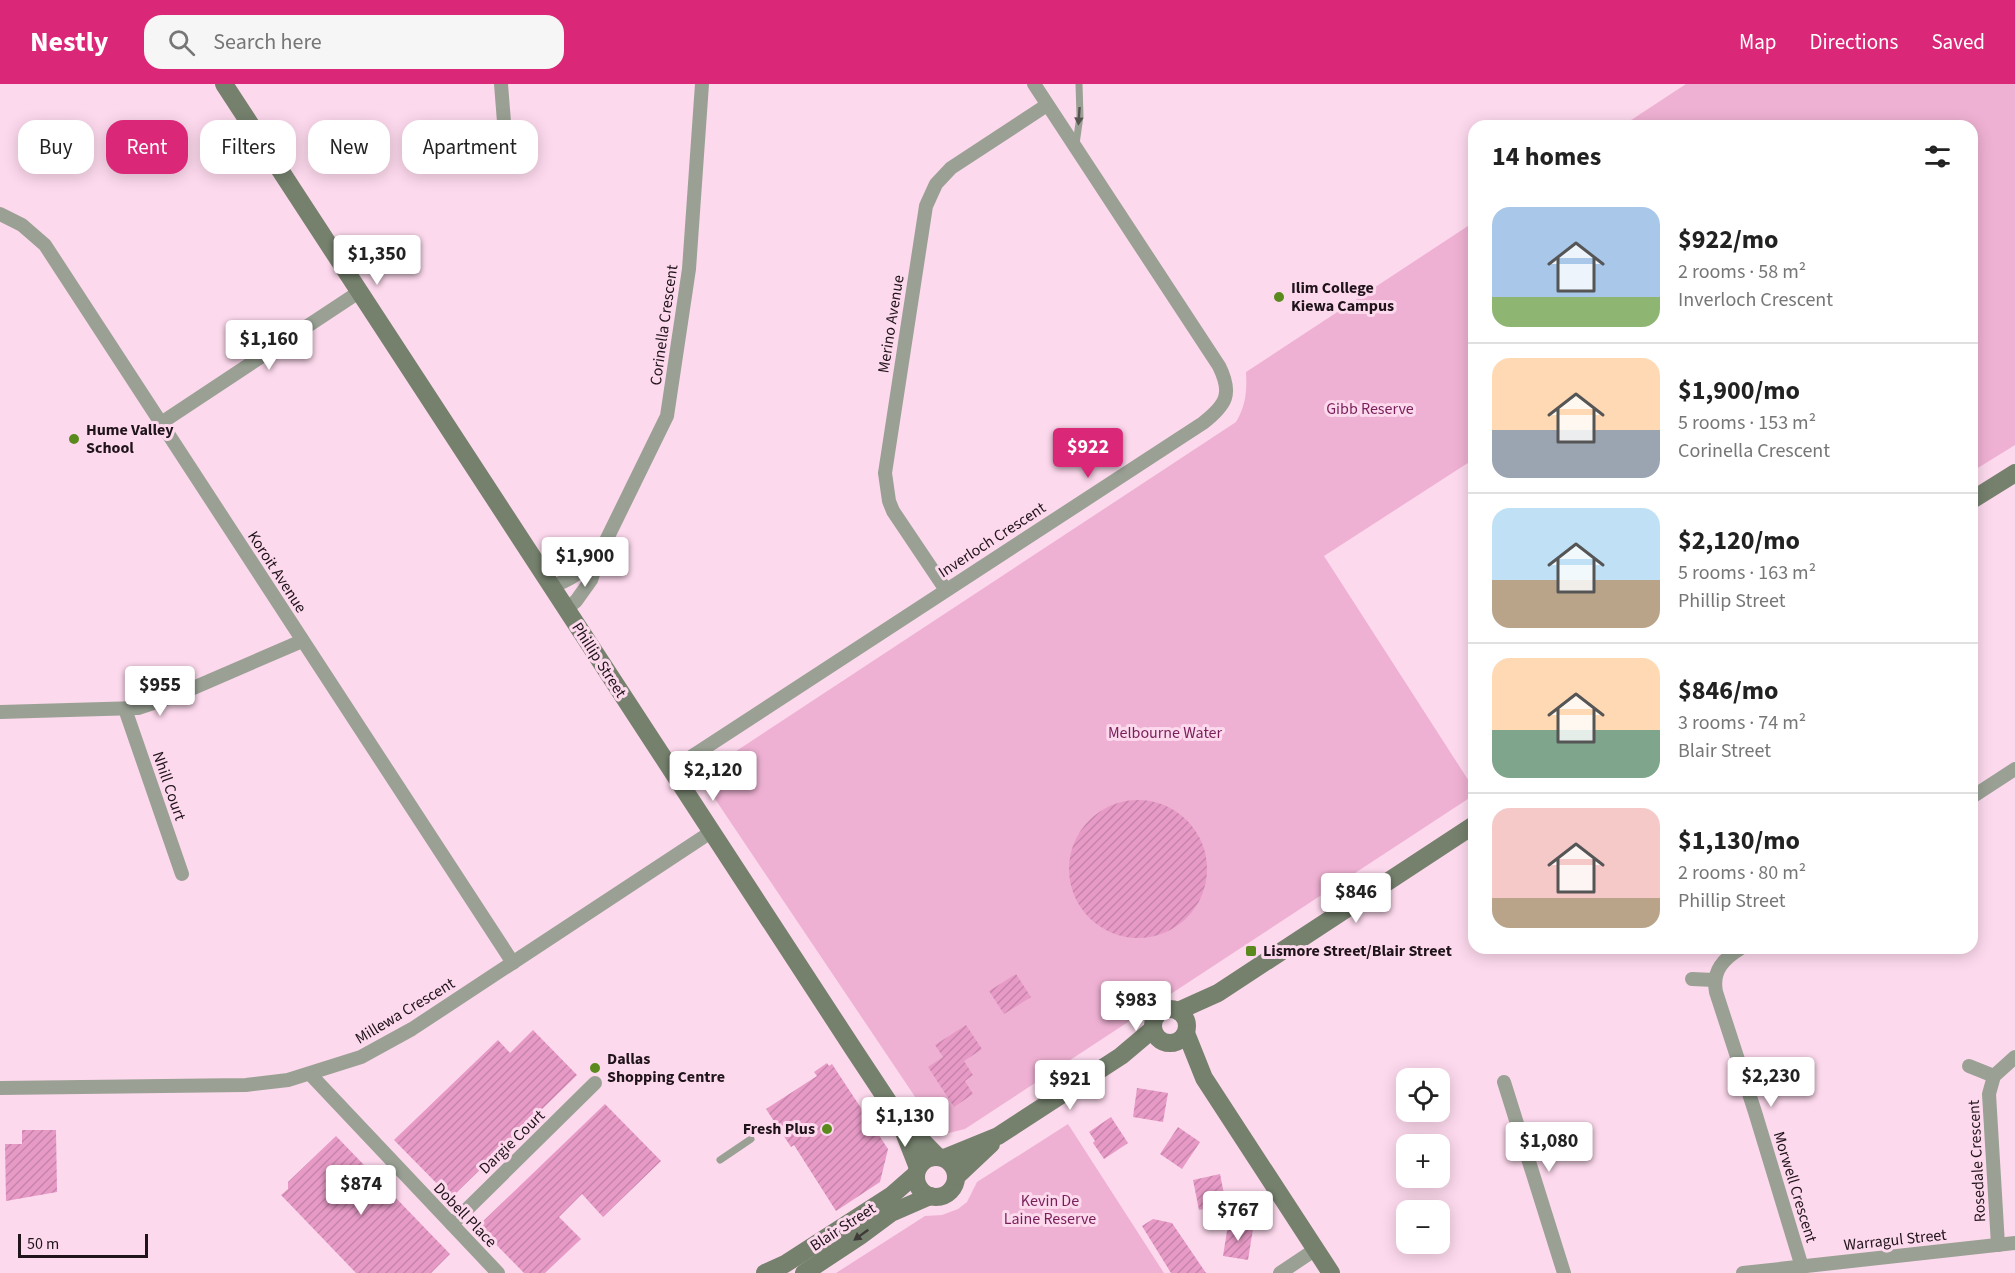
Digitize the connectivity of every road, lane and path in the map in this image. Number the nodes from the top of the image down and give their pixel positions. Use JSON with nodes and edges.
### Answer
{"nodes":[{"id":1,"x":224,"y":84,"type":"edge"},
{"id":2,"x":501,"y":84,"type":"edge"},
{"id":3,"x":702,"y":84,"type":"edge"},
{"id":4,"x":1034,"y":84,"type":"edge"},
{"id":5,"x":1080,"y":86,"type":"edge"},
{"id":6,"x":1047,"y":105,"type":"junction"},
{"id":7,"x":504,"y":120,"type":"edge"},
{"id":8,"x":1076,"y":148,"type":"junction"},
{"id":9,"x":0,"y":214,"type":"edge"},
{"id":10,"x":359,"y":292,"type":"junction"},
{"id":11,"x":161,"y":423,"type":"junction"},
{"id":12,"x":2015,"y":473,"type":"edge"},
{"id":13,"x":1978,"y":497,"type":"edge"},
{"id":14,"x":599,"y":555,"type":"junction"},
{"id":15,"x":552,"y":586,"type":"junction"},
{"id":16,"x":946,"y":590,"type":"junction"},
{"id":17,"x":566,"y":609,"type":"junction"},
{"id":18,"x":302,"y":641,"type":"junction"},
{"id":19,"x":125,"y":709,"type":"junction"},
{"id":20,"x":0,"y":712,"type":"edge"},
{"id":21,"x":2015,"y":769,"type":"edge"},
{"id":22,"x":671,"y":770,"type":"junction"},
{"id":23,"x":1978,"y":793,"type":"edge"},
{"id":24,"x":1468,"y":829,"type":"edge"},
{"id":25,"x":711,"y":832,"type":"junction"},
{"id":26,"x":182,"y":874,"type":"dead end"},
{"id":27,"x":1733,"y":954,"type":"edge"},
{"id":28,"x":513,"y":963,"type":"junction"},
{"id":29,"x":1692,"y":979,"type":"dead end"},
{"id":30,"x":1714,"y":980,"type":"junction"},
{"id":31,"x":1173,"y":1031,"type":"junction"},
{"id":32,"x":2015,"y":1057,"type":"edge"},
{"id":33,"x":1969,"y":1066,"type":"dead end"},
{"id":34,"x":309,"y":1074,"type":"junction"},
{"id":35,"x":1994,"y":1076,"type":"junction"},
{"id":36,"x":1504,"y":1082,"type":"dead end"},
{"id":37,"x":596,"y":1083,"type":"dead end"},
{"id":38,"x":0,"y":1088,"type":"edge"},
{"id":39,"x":897,"y":1115,"type":"junction"},
{"id":40,"x":998,"y":1136,"type":"junction"},
{"id":41,"x":752,"y":1139,"type":"dead end"},
{"id":42,"x":941,"y":1158,"type":"junction"},
{"id":43,"x":720,"y":1160,"type":"dead end"},
{"id":44,"x":917,"y":1171,"type":"junction"},
{"id":45,"x":956,"y":1177,"type":"junction"},
{"id":46,"x":930,"y":1196,"type":"junction"},
{"id":47,"x":452,"y":1224,"type":"junction"},
{"id":48,"x":2015,"y":1243,"type":"edge"},
{"id":49,"x":1998,"y":1245,"type":"junction"},
{"id":50,"x":1316,"y":1249,"type":"junction"},
{"id":51,"x":1802,"y":1267,"type":"junction"},
{"id":52,"x":498,"y":1273,"type":"edge"},
{"id":53,"x":765,"y":1273,"type":"edge"},
{"id":54,"x":804,"y":1273,"type":"edge"},
{"id":55,"x":1280,"y":1273,"type":"edge"},
{"id":56,"x":1331,"y":1273,"type":"edge"},
{"id":57,"x":1564,"y":1273,"type":"edge"},
{"id":58,"x":1743,"y":1273,"type":"edge"}],
"edges":[{"from":1,"to":10,"type":"street","name":"Phillip Street"},
{"from":2,"to":7,"type":"street"},
{"from":3,"to":14,"type":"street","name":"Corinella Crescent"},
{"from":4,"to":6,"type":"street","name":"Inverloch Crescent"},
{"from":5,"to":8,"type":"lane","one_way":true},
{"from":6,"to":8,"type":"street","name":"Inverloch Crescent"},
{"from":6,"to":16,"type":"street","name":"Merino Avenue"},
{"from":8,"to":16,"type":"street","name":"Inverloch Crescent"},
{"from":9,"to":11,"type":"street","name":"Koroit Avenue"},
{"from":10,"to":11,"type":"street"},
{"from":10,"to":15,"type":"street","name":"Phillip Street"},
{"from":11,"to":18,"type":"street","name":"Koroit Avenue"},
{"from":12,"to":13,"type":"street"},
{"from":14,"to":15,"type":"street","name":"Corinella Crescent"},
{"from":14,"to":17,"type":"street","name":"Corinella Crescent"},
{"from":15,"to":17,"type":"street","name":"Phillip Street"},
{"from":16,"to":22,"type":"street","name":"Inverloch Crescent"},
{"from":17,"to":22,"type":"street","name":"Phillip Street"},
{"from":18,"to":19,"type":"street"},
{"from":18,"to":28,"type":"street","name":"Koroit Avenue"},
{"from":19,"to":20,"type":"street"},
{"from":19,"to":26,"type":"street","name":"Nhill Court"},
{"from":21,"to":23,"type":"street"},
{"from":22,"to":25,"type":"street","name":"Phillip Street"},
{"from":24,"to":31,"type":"street"},
{"from":25,"to":28,"type":"street","name":"Millewa Crescent"},
{"from":25,"to":39,"type":"street","name":"Phillip Street"},
{"from":27,"to":30,"type":"street"},
{"from":28,"to":34,"type":"street","name":"Millewa Crescent"},
{"from":29,"to":30,"type":"street"},
{"from":30,"to":51,"type":"street","name":"Morwell Crescent"},
{"from":31,"to":40,"type":"street"},
{"from":31,"to":50,"type":"street"},
{"from":32,"to":35,"type":"street"},
{"from":33,"to":35,"type":"street"},
{"from":34,"to":38,"type":"street","name":"Millewa Crescent"},
{"from":34,"to":47,"type":"street","name":"Dobell Place"},
{"from":35,"to":49,"type":"street","name":"Rosedale Crescent"},
{"from":36,"to":57,"type":"street"},
{"from":37,"to":47,"type":"street","name":"Dargie Court"},
{"from":39,"to":42,"type":"street","name":"Phillip Street"},
{"from":39,"to":44,"type":"street","name":"Phillip Street"},
{"from":40,"to":42,"type":"street"},
{"from":40,"to":45,"type":"street"},
{"from":41,"to":43,"type":"lane"},
{"from":42,"to":44,"type":"street"},
{"from":42,"to":45,"type":"street"},
{"from":44,"to":46,"type":"street"},
{"from":44,"to":53,"type":"street","name":"Blair Street"},
{"from":45,"to":46,"type":"street"},
{"from":46,"to":54,"type":"street","name":"Blair Street","one_way":true},
{"from":47,"to":52,"type":"street","name":"Dobell Place"},
{"from":48,"to":49,"type":"street","name":"Warragul Street"},
{"from":49,"to":51,"type":"street","name":"Warragul Street"},
{"from":50,"to":55,"type":"street"},
{"from":50,"to":56,"type":"street"},
{"from":51,"to":58,"type":"street","name":"Warragul Street"}]}
